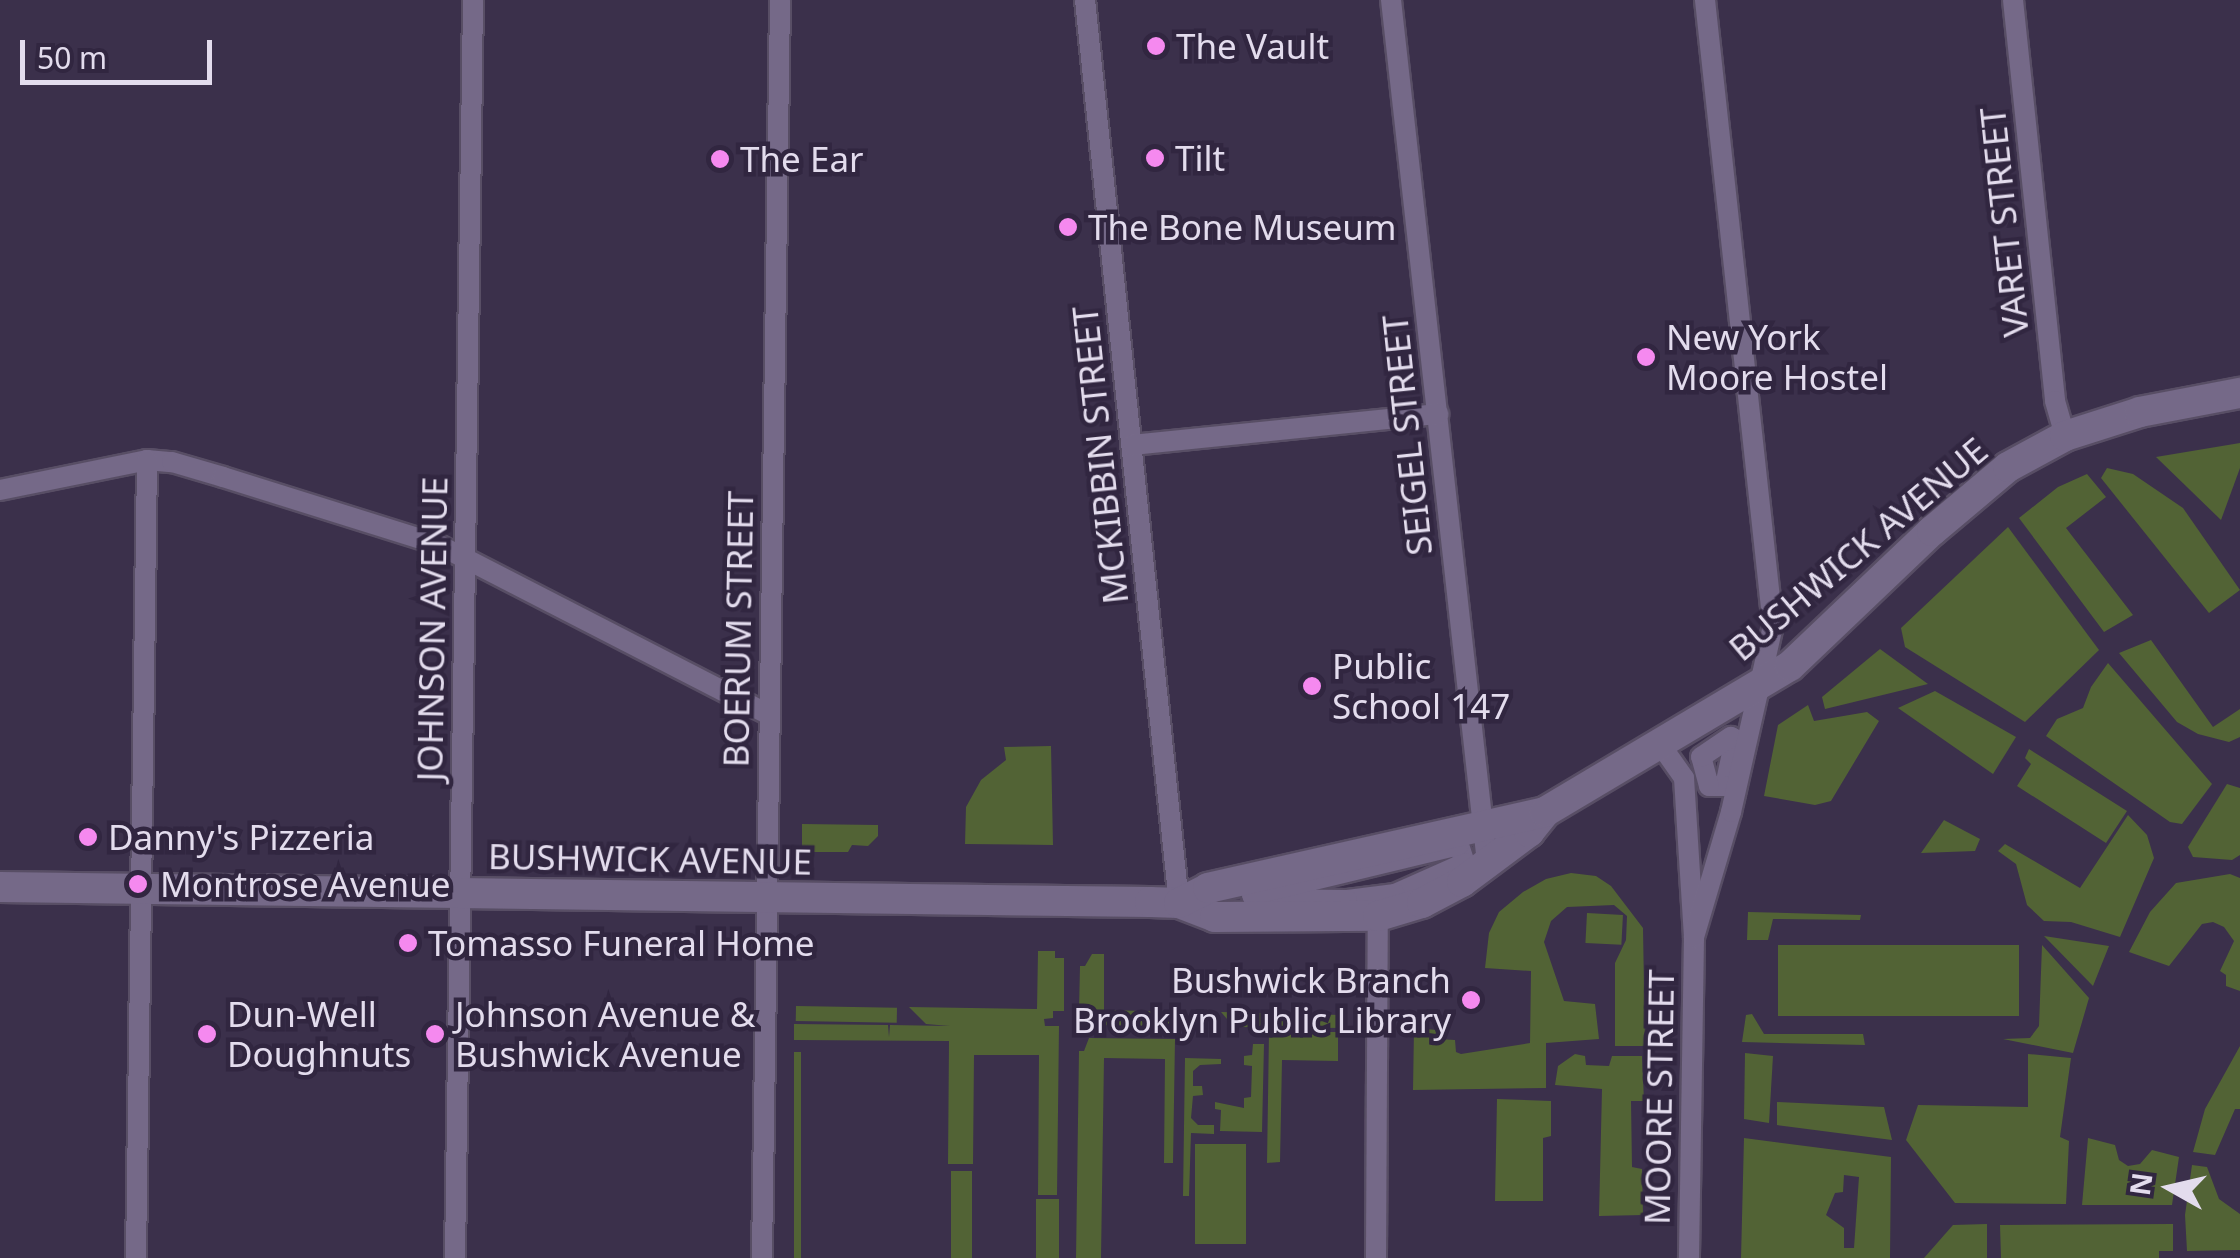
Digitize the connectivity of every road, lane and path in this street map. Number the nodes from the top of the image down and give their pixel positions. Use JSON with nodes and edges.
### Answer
{"nodes":[{"id":1,"x":473,"y":0,"type":"edge"},
{"id":2,"x":780,"y":0,"type":"edge"},
{"id":3,"x":1084,"y":0,"type":"edge"},
{"id":4,"x":1390,"y":0,"type":"edge"},
{"id":5,"x":1705,"y":0,"type":"edge"},
{"id":6,"x":2013,"y":0,"type":"edge"},
{"id":7,"x":2240,"y":393,"type":"edge"},
{"id":8,"x":1438,"y":414,"type":"junction"},
{"id":9,"x":2065,"y":436,"type":"junction"},
{"id":10,"x":1132,"y":445,"type":"junction"},
{"id":11,"x":146,"y":460,"type":"junction"},
{"id":12,"x":0,"y":490,"type":"edge"},
{"id":13,"x":465,"y":558,"type":"junction"},
{"id":14,"x":1758,"y":686,"type":"junction"},
{"id":15,"x":770,"y":716,"type":"junction"},
{"id":16,"x":1660,"y":744,"type":"junction"},
{"id":17,"x":1546,"y":812,"type":"junction"},
{"id":18,"x":1480,"y":826,"type":"junction"},
{"id":19,"x":1487,"y":863,"type":"junction"},
{"id":20,"x":0,"y":887,"type":"edge"},
{"id":21,"x":142,"y":889,"type":"junction"},
{"id":22,"x":460,"y":894,"type":"junction"},
{"id":23,"x":767,"y":898,"type":"junction"},
{"id":24,"x":1254,"y":899,"type":"joint"},
{"id":25,"x":1179,"y":903,"type":"junction"},
{"id":26,"x":1378,"y":916,"type":"junction"},
{"id":27,"x":1694,"y":937,"type":"junction"},
{"id":28,"x":136,"y":1258,"type":"edge"},
{"id":29,"x":455,"y":1258,"type":"edge"},
{"id":30,"x":762,"y":1258,"type":"edge"},
{"id":31,"x":1376,"y":1258,"type":"edge"},
{"id":32,"x":1690,"y":1258,"type":"edge"}],
"edges":[{"from":1,"to":13,"type":"street","name":"JOHNSON AVENUE"},
{"from":2,"to":15,"type":"street","name":"BOERUM STREET"},
{"from":3,"to":10,"type":"street","name":"MCKIBBIN STREET"},
{"from":4,"to":8,"type":"street","name":"SEIGEL STREET"},
{"from":5,"to":14,"type":"street","name":"MOORE STREET"},
{"from":6,"to":9,"type":"street","name":"VARET STREET"},
{"from":7,"to":9,"type":"main road","name":"BUSHWICK AVENUE"},
{"from":8,"to":10,"type":"street"},
{"from":8,"to":18,"type":"street","name":"SEIGEL STREET"},
{"from":9,"to":14,"type":"main road","name":"BUSHWICK AVENUE"},
{"from":10,"to":25,"type":"street","name":"MCKIBBIN STREET"},
{"from":11,"to":12,"type":"street"},
{"from":11,"to":13,"type":"street"},
{"from":11,"to":21,"type":"street"},
{"from":13,"to":15,"type":"street"},
{"from":13,"to":22,"type":"street","name":"JOHNSON AVENUE"},
{"from":14,"to":16,"type":"main road","name":"BUSHWICK AVENUE"},
{"from":14,"to":27,"type":"street","name":"MOORE STREET"},
{"from":15,"to":23,"type":"street","name":"BOERUM STREET"},
{"from":16,"to":17,"type":"main road","name":"BUSHWICK AVENUE"},
{"from":16,"to":27,"type":"street","name":"MOORE STREET"},
{"from":17,"to":18,"type":"main road","name":"BUSHWICK AVENUE"},
{"from":17,"to":19,"type":"main road","name":"BUSHWICK AVENUE"},
{"from":18,"to":19,"type":"street","name":"SEIGEL STREET"},
{"from":18,"to":25,"type":"main road","name":"BUSHWICK AVENUE"},
{"from":19,"to":26,"type":"main road","name":"BUSHWICK AVENUE"},
{"from":20,"to":21,"type":"main road","name":"BUSHWICK AVENUE"},
{"from":21,"to":22,"type":"main road","name":"BUSHWICK AVENUE"},
{"from":21,"to":28,"type":"street"},
{"from":22,"to":23,"type":"main road","name":"BUSHWICK AVENUE"},
{"from":22,"to":29,"type":"street","name":"JOHNSON AVENUE"},
{"from":23,"to":25,"type":"main road","name":"BUSHWICK AVENUE"},
{"from":23,"to":30,"type":"street","name":"BOERUM STREET"},
{"from":24,"to":24,"type":"street"},
{"from":25,"to":26,"type":"main road","name":"BUSHWICK AVENUE"},
{"from":26,"to":31,"type":"street"},
{"from":27,"to":32,"type":"street","name":"MOORE STREET"}]}
